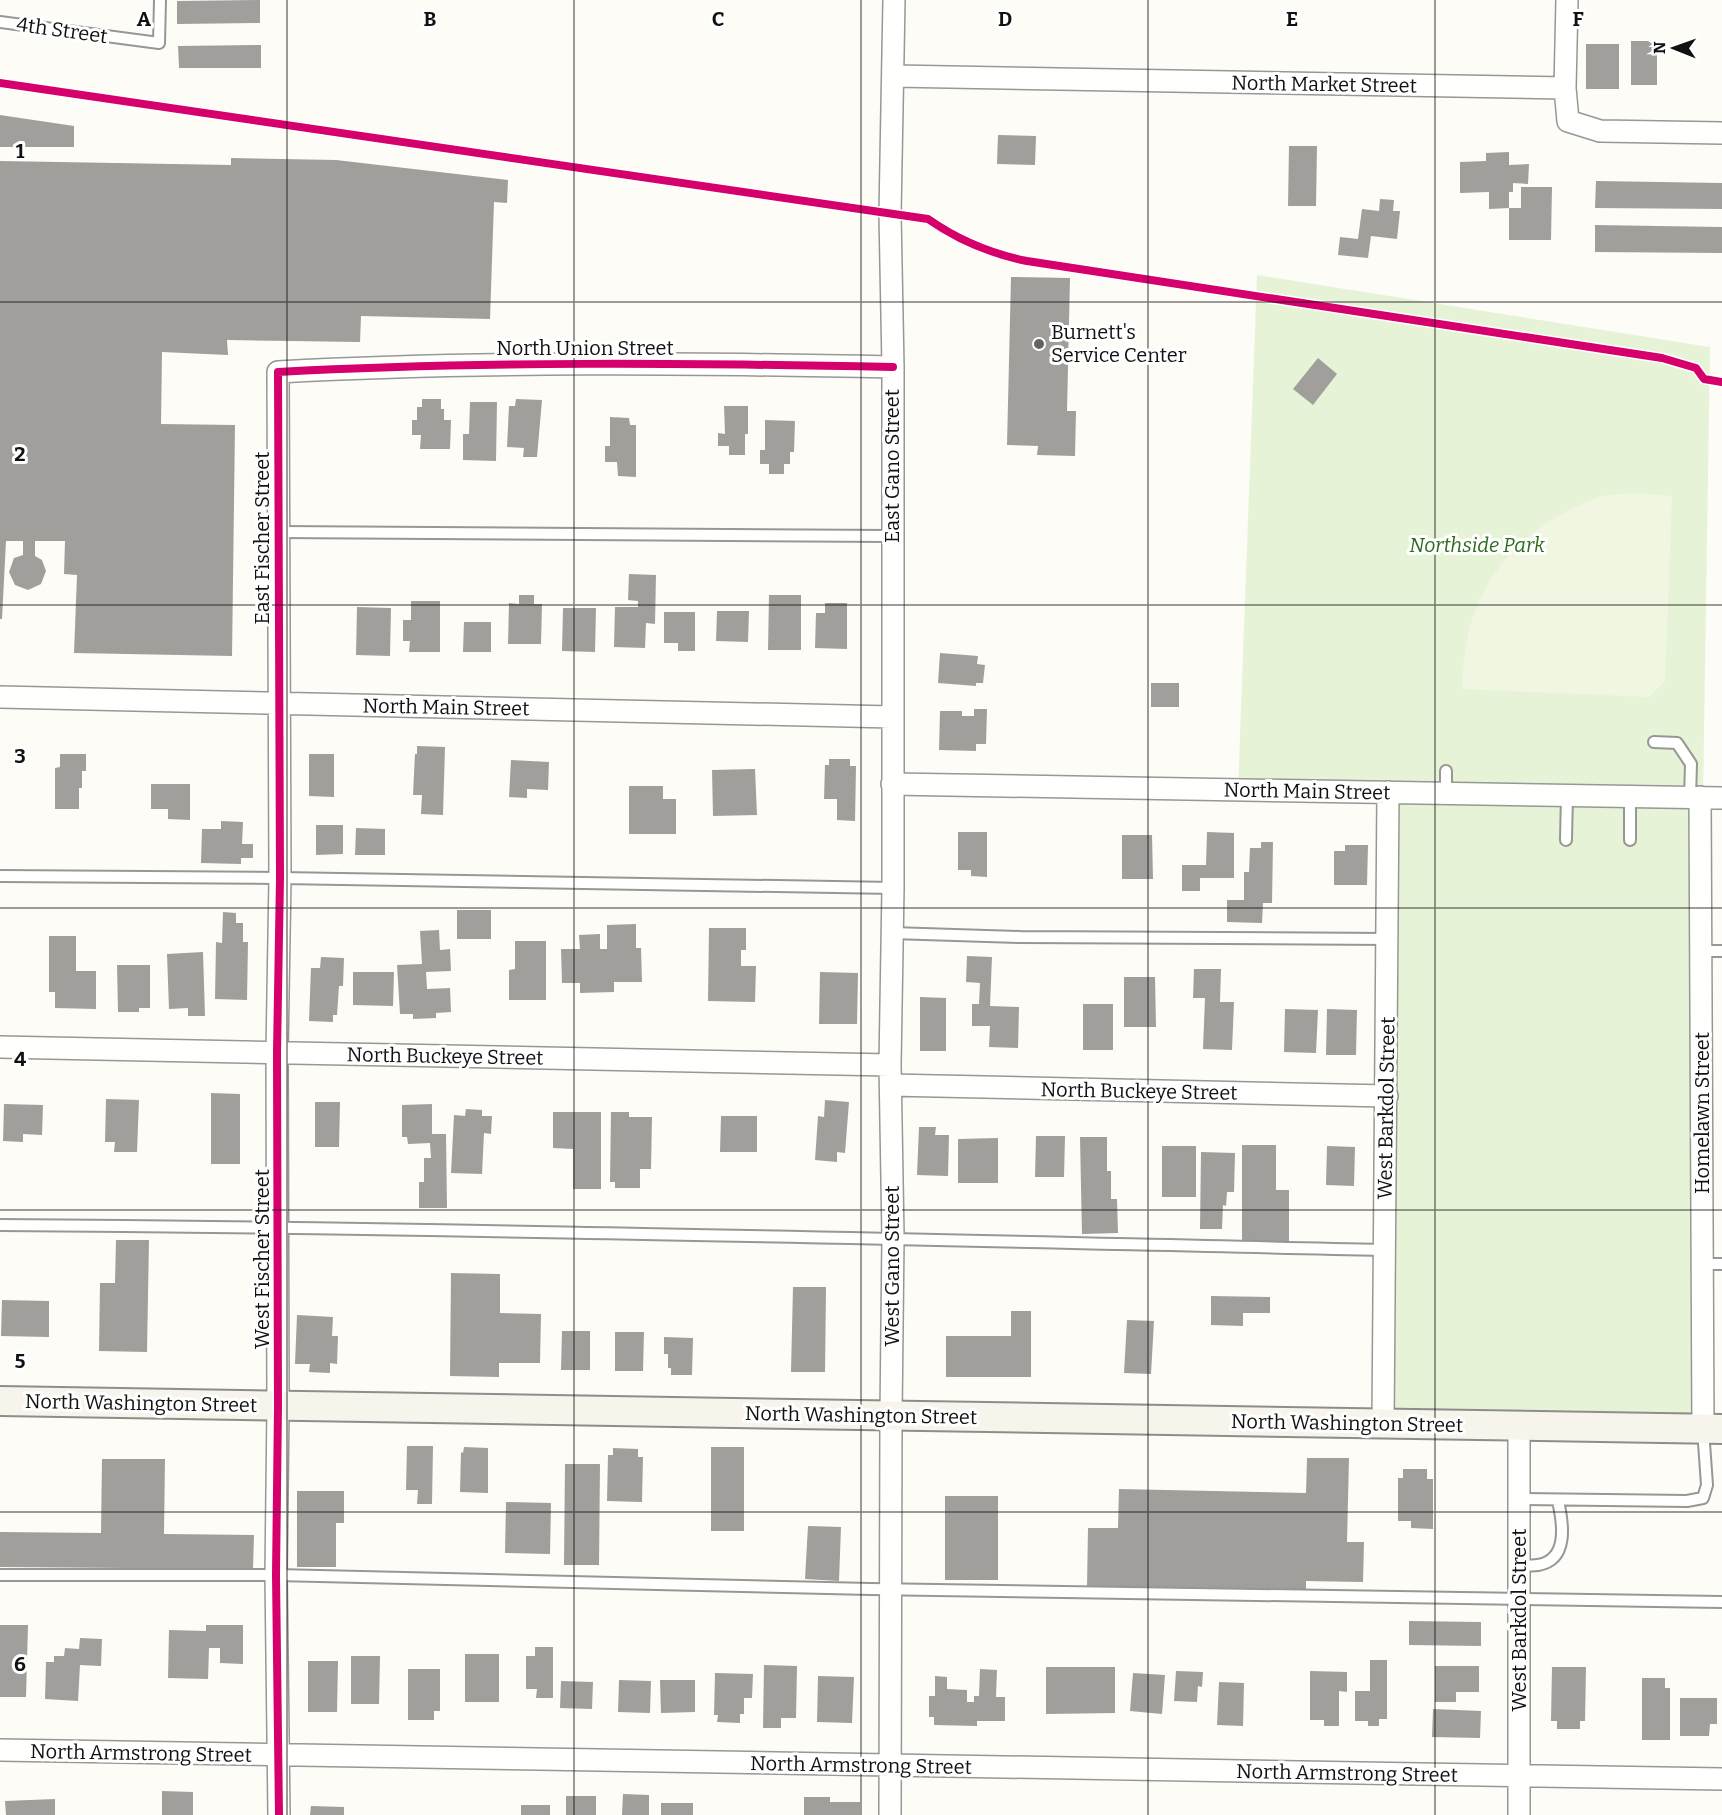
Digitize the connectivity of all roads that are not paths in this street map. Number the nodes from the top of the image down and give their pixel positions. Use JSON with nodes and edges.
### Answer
{"nodes":[{"id":1,"x":160,"y":0,"type":"edge"},
{"id":2,"x":894,"y":0,"type":"edge"},
{"id":3,"x":1567,"y":0,"type":"edge"},
{"id":4,"x":0,"y":22,"type":"edge"},
{"id":5,"x":894,"y":76,"type":"junction"},
{"id":6,"x":1565,"y":88,"type":"junction"},
{"id":7,"x":1722,"y":133,"type":"edge"},
{"id":8,"x":892,"y":367,"type":"junction"},
{"id":9,"x":278,"y":372,"type":"joint"},
{"id":10,"x":278,"y":532,"type":"junction"},
{"id":11,"x":891,"y":536,"type":"junction"},
{"id":12,"x":0,"y":697,"type":"edge"},
{"id":13,"x":278,"y":703,"type":"junction"},
{"id":14,"x":892,"y":717,"type":"junction"},
{"id":15,"x":1654,"y":742,"type":"dead end"},
{"id":16,"x":1446,"y":771,"type":"dead end"},
{"id":17,"x":892,"y":784,"type":"junction"},
{"id":18,"x":1388,"y":792,"type":"junction"},
{"id":19,"x":1446,"y":793,"type":"junction"},
{"id":20,"x":1567,"y":795,"type":"junction"},
{"id":21,"x":1630,"y":796,"type":"junction"},
{"id":22,"x":1695,"y":797,"type":"junction"},
{"id":23,"x":1722,"y":798,"type":"edge"},
{"id":24,"x":1566,"y":840,"type":"dead end"},
{"id":25,"x":1630,"y":840,"type":"dead end"},
{"id":26,"x":0,"y":876,"type":"edge"},
{"id":27,"x":280,"y":878,"type":"junction"},
{"id":28,"x":893,"y":888,"type":"junction"},
{"id":29,"x":892,"y":933,"type":"junction"},
{"id":30,"x":1389,"y":939,"type":"junction"},
{"id":31,"x":1700,"y":951,"type":"junction"},
{"id":32,"x":1722,"y":951,"type":"edge"},
{"id":33,"x":0,"y":1047,"type":"edge"},
{"id":34,"x":277,"y":1052,"type":"junction"},
{"id":35,"x":890,"y":1075,"type":"junction"},
{"id":36,"x":1386,"y":1096,"type":"junction"},
{"id":37,"x":1712,"y":1108,"type":"edge"},
{"id":38,"x":0,"y":1225,"type":"edge"},
{"id":39,"x":278,"y":1227,"type":"junction"},
{"id":40,"x":893,"y":1237,"type":"junction"},
{"id":41,"x":1385,"y":1250,"type":"junction"},
{"id":42,"x":1713,"y":1264,"type":"edge"},
{"id":43,"x":0,"y":1401,"type":"edge"},
{"id":44,"x":278,"y":1406,"type":"junction"},
{"id":45,"x":891,"y":1416,"type":"junction"},
{"id":46,"x":1383,"y":1424,"type":"junction"},
{"id":47,"x":1519,"y":1426,"type":"junction"},
{"id":48,"x":1713,"y":1429,"type":"edge"},
{"id":49,"x":1519,"y":1499,"type":"junction"},
{"id":50,"x":1558,"y":1501,"type":"junction"},
{"id":51,"x":1518,"y":1565,"type":"junction"},
{"id":52,"x":0,"y":1575,"type":"edge"},
{"id":53,"x":276,"y":1575,"type":"junction"},
{"id":54,"x":891,"y":1589,"type":"junction"},
{"id":55,"x":1518,"y":1599,"type":"junction"},
{"id":56,"x":1722,"y":1602,"type":"edge"},
{"id":57,"x":0,"y":1750,"type":"edge"},
{"id":58,"x":279,"y":1756,"type":"junction"},
{"id":59,"x":891,"y":1766,"type":"junction"},
{"id":60,"x":1519,"y":1775,"type":"junction"},
{"id":61,"x":1722,"y":1779,"type":"edge"},
{"id":62,"x":279,"y":1815,"type":"edge"},
{"id":63,"x":890,"y":1815,"type":"edge"},
{"id":64,"x":1519,"y":1815,"type":"edge"}],
"edges":[{"from":1,"to":4,"type":"lane","name":"4th Street"},
{"from":2,"to":5,"type":"street","name":"East Gano Street"},
{"from":3,"to":6,"type":"street"},
{"from":5,"to":6,"type":"street","name":"North Market Street"},
{"from":5,"to":8,"type":"street","name":"East Gano Street"},
{"from":6,"to":7,"type":"street"},
{"from":8,"to":9,"type":"street","name":"North Union Street"},
{"from":8,"to":11,"type":"street","name":"East Gano Street"},
{"from":9,"to":10,"type":"street","name":"East Fischer Street"},
{"from":10,"to":11,"type":"lane"},
{"from":10,"to":13,"type":"street","name":"East Fischer Street"},
{"from":11,"to":14,"type":"street","name":"East Gano Street"},
{"from":12,"to":13,"type":"street","name":"North Main Street"},
{"from":13,"to":14,"type":"street","name":"North Main Street"},
{"from":13,"to":27,"type":"street","name":"West Fischer Street"},
{"from":14,"to":17,"type":"street","name":"West Gano Street"},
{"from":15,"to":22,"type":"lane"},
{"from":16,"to":19,"type":"lane"},
{"from":17,"to":18,"type":"street","name":"North Main Street"},
{"from":17,"to":28,"type":"street","name":"West Gano Street"},
{"from":18,"to":19,"type":"street","name":"North Main Street"},
{"from":18,"to":30,"type":"street","name":"West Barkdol Street"},
{"from":19,"to":20,"type":"street","name":"North Main Street"},
{"from":20,"to":21,"type":"street","name":"North Main Street"},
{"from":20,"to":24,"type":"lane"},
{"from":21,"to":22,"type":"street","name":"North Main Street"},
{"from":21,"to":25,"type":"lane"},
{"from":22,"to":23,"type":"street","name":"North Main Street"},
{"from":22,"to":31,"type":"street","name":"Homelawn Street"},
{"from":26,"to":27,"type":"lane"},
{"from":27,"to":28,"type":"lane"},
{"from":27,"to":34,"type":"street","name":"West Fischer Street"},
{"from":28,"to":29,"type":"street","name":"West Gano Street"},
{"from":29,"to":30,"type":"lane"},
{"from":29,"to":35,"type":"street","name":"West Gano Street"},
{"from":30,"to":36,"type":"street","name":"West Barkdol Street"},
{"from":31,"to":32,"type":"lane"},
{"from":31,"to":37,"type":"street","name":"Homelawn Street"},
{"from":33,"to":34,"type":"street","name":"North Buckeye Street"},
{"from":34,"to":35,"type":"street","name":"North Buckeye Street"},
{"from":34,"to":39,"type":"street","name":"West Fischer Street"},
{"from":35,"to":36,"type":"street","name":"North Buckeye Street"},
{"from":35,"to":40,"type":"street","name":"West Gano Street"},
{"from":36,"to":41,"type":"street","name":"West Barkdol Street"},
{"from":37,"to":42,"type":"street","name":"Homelawn Street"},
{"from":38,"to":39,"type":"lane"},
{"from":39,"to":40,"type":"lane"},
{"from":39,"to":44,"type":"street","name":"West Fischer Street"},
{"from":40,"to":41,"type":"lane"},
{"from":40,"to":45,"type":"street","name":"West Gano Street"},
{"from":41,"to":46,"type":"street","name":"West Barkdol Street"},
{"from":42,"to":48,"type":"street","name":"Homelawn Street"},
{"from":43,"to":44,"type":"main road","name":"North Washington Street"},
{"from":44,"to":45,"type":"main road","name":"North Washington Street"},
{"from":44,"to":53,"type":"street","name":"West Fischer Street"},
{"from":45,"to":46,"type":"main road","name":"North Washington Street"},
{"from":45,"to":54,"type":"street","name":"West Gano Street"},
{"from":46,"to":47,"type":"main road","name":"North Washington Street"},
{"from":47,"to":48,"type":"main road","name":"North Washington Street"},
{"from":47,"to":49,"type":"street","name":"West Barkdol Street"},
{"from":48,"to":50,"type":"lane"},
{"from":49,"to":50,"type":"lane"},
{"from":49,"to":51,"type":"street","name":"West Barkdol Street"},
{"from":50,"to":51,"type":"lane"},
{"from":51,"to":55,"type":"street","name":"West Barkdol Street"},
{"from":52,"to":53,"type":"lane"},
{"from":53,"to":54,"type":"lane"},
{"from":53,"to":58,"type":"street","name":"West Fischer Street"},
{"from":54,"to":55,"type":"lane"},
{"from":54,"to":59,"type":"street","name":"West Gano Street"},
{"from":55,"to":56,"type":"lane"},
{"from":55,"to":60,"type":"street","name":"West Barkdol Street"},
{"from":57,"to":58,"type":"street","name":"North Armstrong Street"},
{"from":58,"to":59,"type":"street","name":"North Armstrong Street"},
{"from":58,"to":62,"type":"street","name":"West Fischer Street"},
{"from":59,"to":60,"type":"street","name":"North Armstrong Street"},
{"from":59,"to":63,"type":"street","name":"West Gano Street"},
{"from":60,"to":61,"type":"street","name":"North Armstrong Street"},
{"from":60,"to":64,"type":"street","name":"West Barkdol Street"}]}
